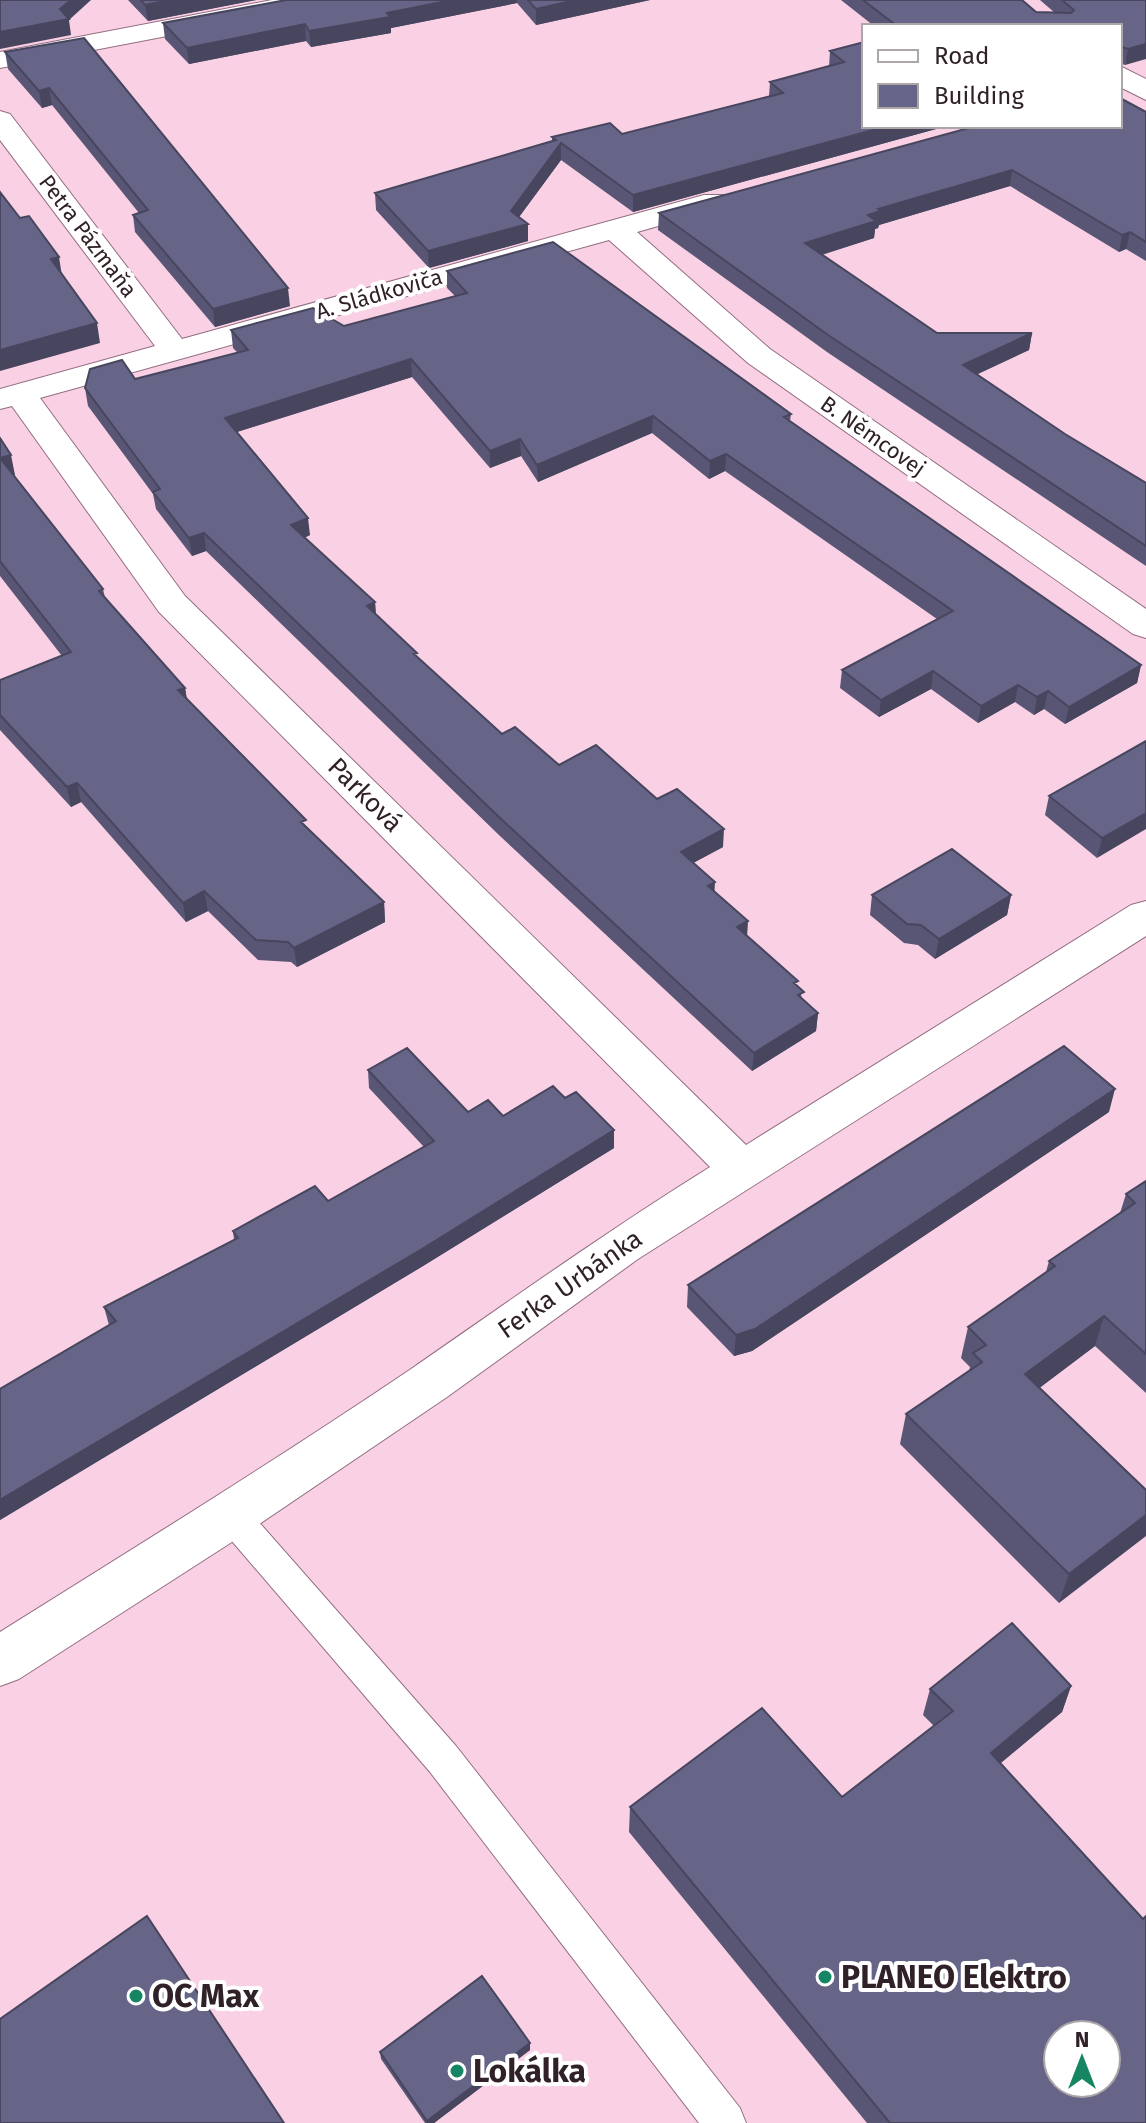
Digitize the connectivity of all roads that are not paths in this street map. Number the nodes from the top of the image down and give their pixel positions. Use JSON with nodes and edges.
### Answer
{"nodes":[{"id":1,"x":314,"y":0,"type":"edge"},
{"id":2,"x":0,"y":60,"type":"edge"},
{"id":3,"x":0,"y":120,"type":"edge"},
{"id":4,"x":745,"y":193,"type":"edge"},
{"id":5,"x":614,"y":228,"type":"junction"},
{"id":6,"x":175,"y":351,"type":"junction"},
{"id":7,"x":10,"y":396,"type":"edge"},
{"id":8,"x":1146,"y":626,"type":"edge"},
{"id":9,"x":1146,"y":916,"type":"edge"},
{"id":10,"x":742,"y":1170,"type":"junction"},
{"id":11,"x":231,"y":1515,"type":"junction"},
{"id":12,"x":0,"y":1661,"type":"edge"},
{"id":13,"x":725,"y":2123,"type":"edge"}],
"edges":[{"from":1,"to":2,"type":"street"},
{"from":3,"to":6,"type":"street","name":"Petra Pázmaňa"},
{"from":4,"to":5,"type":"street","name":"A. Sládkoviča"},
{"from":5,"to":6,"type":"street","name":"A. Sládkoviča"},
{"from":5,"to":8,"type":"street","name":"B. Němcovej"},
{"from":6,"to":7,"type":"street","name":"A. Sládkoviča"},
{"from":7,"to":10,"type":"street","name":"Parková"},
{"from":9,"to":10,"type":"street","name":"Ferka Urbánka"},
{"from":10,"to":11,"type":"street","name":"Ferka Urbánka"},
{"from":11,"to":12,"type":"street","name":"Ferka Urbánka"},
{"from":11,"to":13,"type":"lane"}]}
